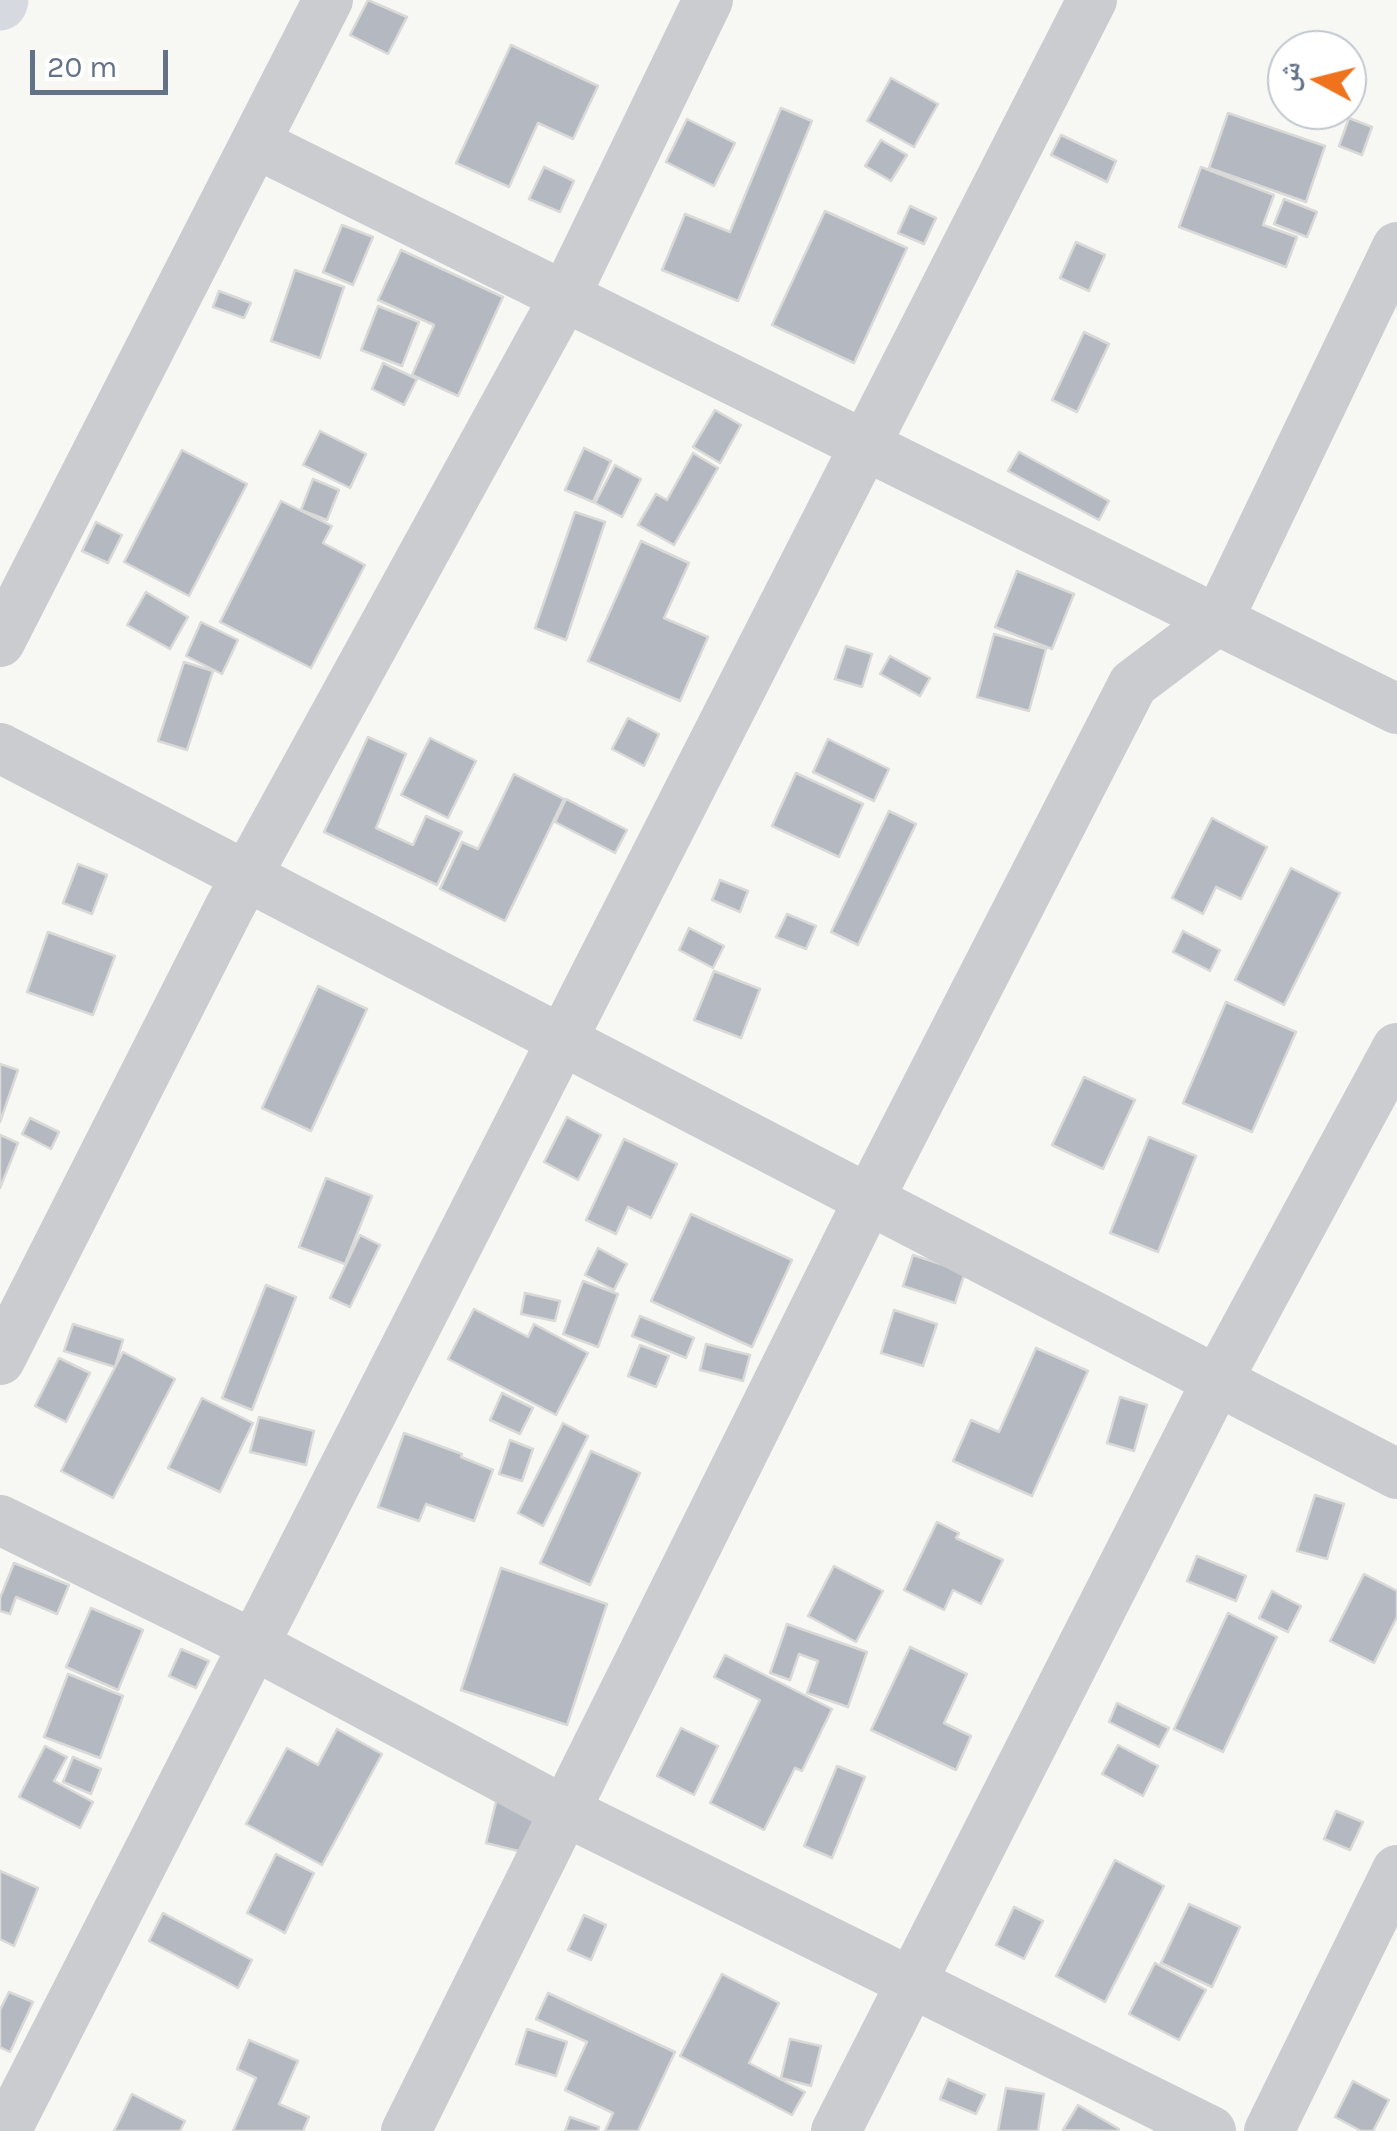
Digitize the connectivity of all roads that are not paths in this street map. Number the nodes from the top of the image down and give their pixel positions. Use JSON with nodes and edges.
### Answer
{"nodes":[{"id":1,"x":328,"y":0,"type":"edge"},
{"id":2,"x":708,"y":0,"type":"edge"},
{"id":3,"x":1092,"y":0,"type":"edge"},
{"id":4,"x":255,"y":143,"type":"junction"},
{"id":5,"x":1397,"y":247,"type":"edge"},
{"id":6,"x":565,"y":296,"type":"junction"},
{"id":7,"x":865,"y":445,"type":"junction"},
{"id":8,"x":1218,"y":620,"type":"junction"},
{"id":9,"x":0,"y":642,"type":"edge"},
{"id":10,"x":1397,"y":708,"type":"edge"},
{"id":11,"x":0,"y":748,"type":"edge"},
{"id":12,"x":247,"y":876,"type":"junction"},
{"id":13,"x":562,"y":1040,"type":"junction"},
{"id":14,"x":1397,"y":1048,"type":"edge"},
{"id":15,"x":869,"y":1199,"type":"junction"},
{"id":16,"x":0,"y":1360,"type":"edge"},
{"id":17,"x":1218,"y":1380,"type":"junction"},
{"id":18,"x":1397,"y":1474,"type":"edge"},
{"id":19,"x":0,"y":1520,"type":"edge"},
{"id":20,"x":254,"y":1645,"type":"junction"},
{"id":21,"x":565,"y":1812,"type":"junction"},
{"id":22,"x":1397,"y":1870,"type":"edge"},
{"id":23,"x":912,"y":1983,"type":"junction"},
{"id":24,"x":6,"y":2131,"type":"edge"},
{"id":25,"x":406,"y":2131,"type":"edge"},
{"id":26,"x":836,"y":2131,"type":"edge"},
{"id":27,"x":1212,"y":2131,"type":"edge"},
{"id":28,"x":1269,"y":2131,"type":"edge"}],
"edges":[{"from":1,"to":4,"type":"street"},
{"from":2,"to":6,"type":"street"},
{"from":3,"to":7,"type":"street"},
{"from":4,"to":6,"type":"street"},
{"from":4,"to":9,"type":"street"},
{"from":5,"to":8,"type":"street"},
{"from":6,"to":7,"type":"street"},
{"from":6,"to":12,"type":"street"},
{"from":7,"to":8,"type":"street"},
{"from":7,"to":13,"type":"street"},
{"from":8,"to":10,"type":"street"},
{"from":8,"to":15,"type":"street"},
{"from":11,"to":12,"type":"street"},
{"from":12,"to":13,"type":"street"},
{"from":12,"to":16,"type":"street"},
{"from":13,"to":15,"type":"street"},
{"from":13,"to":20,"type":"street"},
{"from":14,"to":17,"type":"street"},
{"from":15,"to":17,"type":"street"},
{"from":15,"to":21,"type":"street"},
{"from":17,"to":18,"type":"street"},
{"from":17,"to":23,"type":"street"},
{"from":19,"to":20,"type":"street"},
{"from":20,"to":21,"type":"street"},
{"from":20,"to":24,"type":"street"},
{"from":21,"to":23,"type":"street"},
{"from":21,"to":25,"type":"street"},
{"from":22,"to":28,"type":"street"},
{"from":23,"to":26,"type":"street"},
{"from":23,"to":27,"type":"street"}]}
